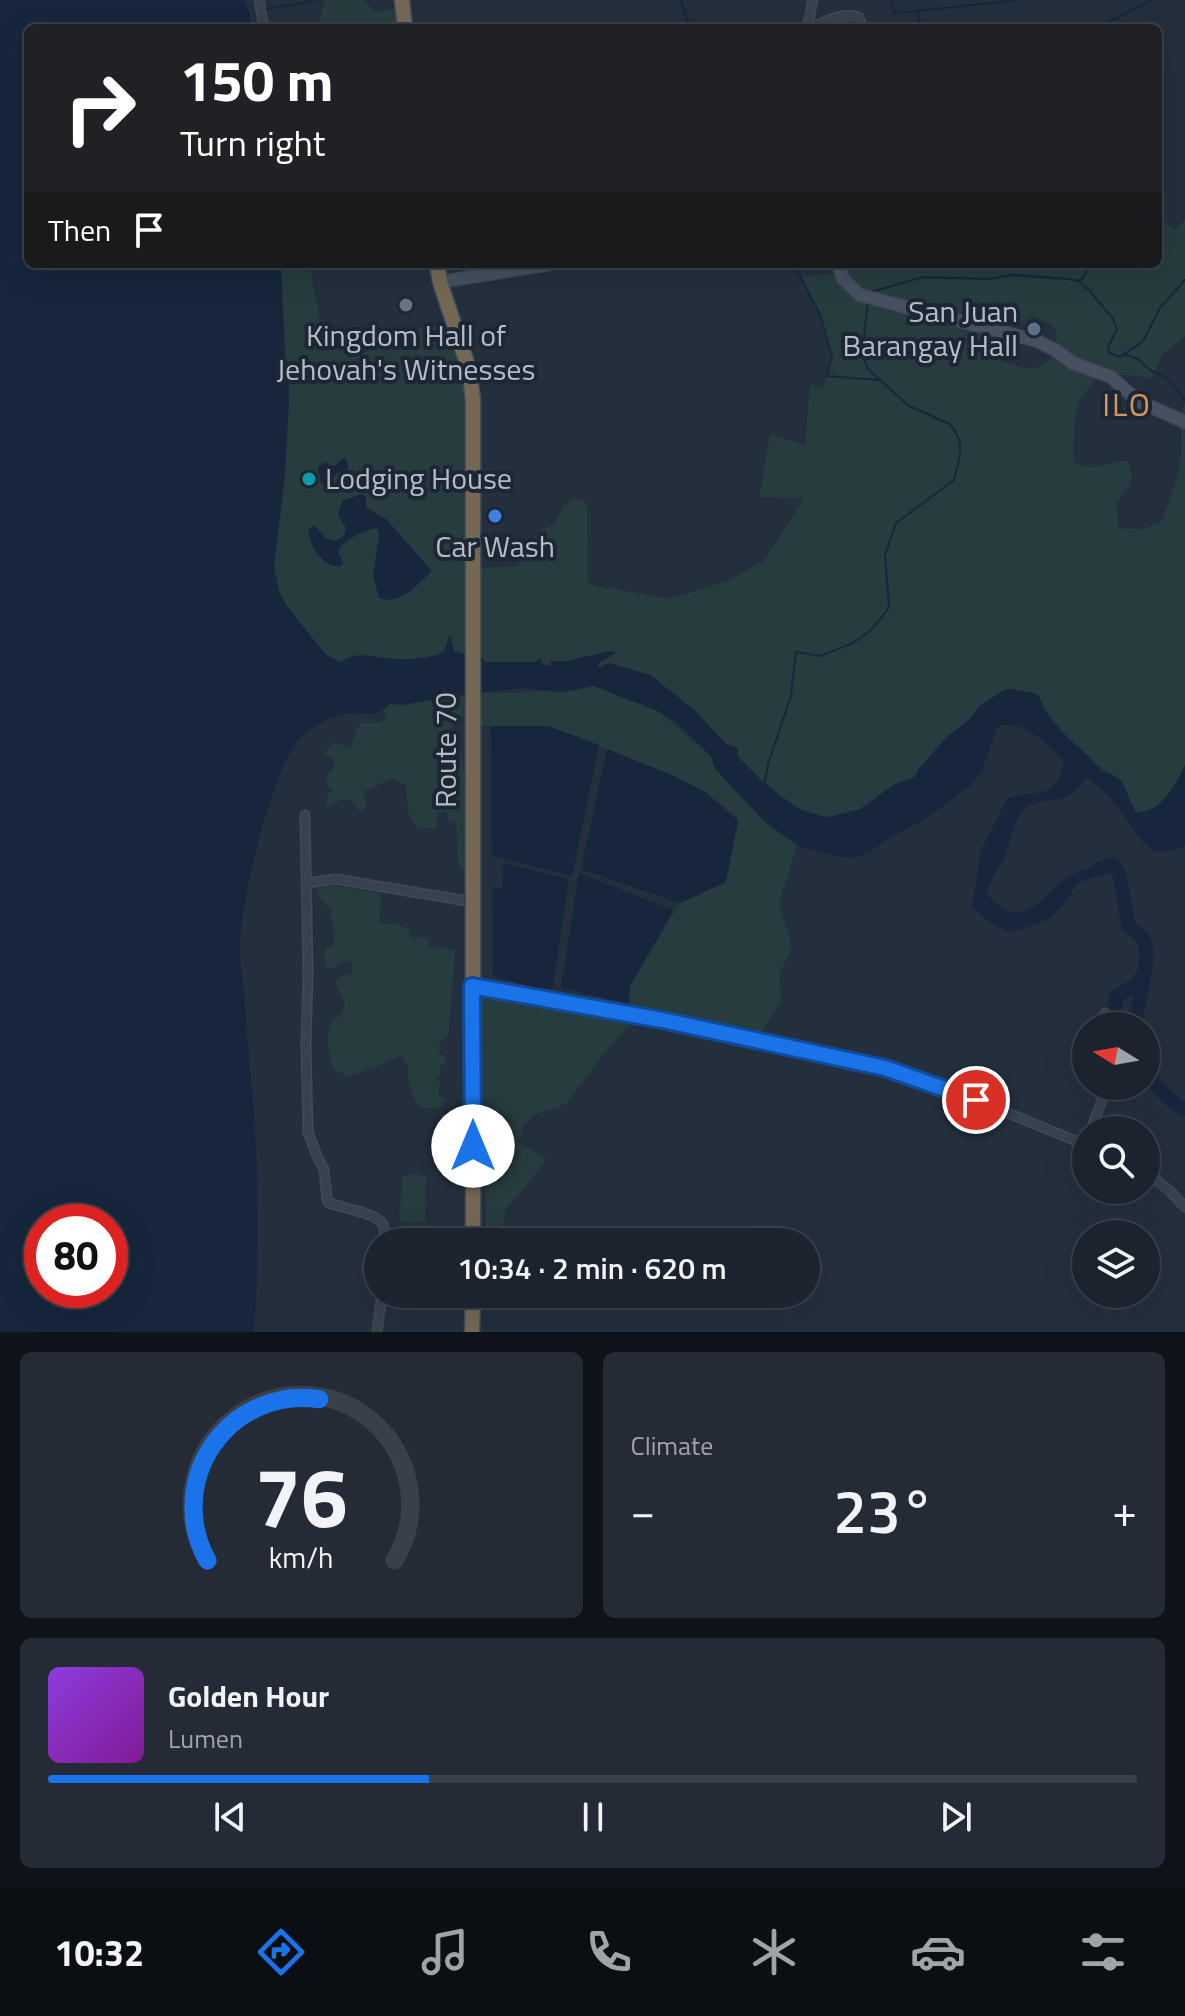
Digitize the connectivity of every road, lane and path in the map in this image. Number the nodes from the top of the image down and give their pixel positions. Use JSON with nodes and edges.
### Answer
{"nodes":[{"id":1,"x":402,"y":0,"type":"edge"},
{"id":2,"x":813,"y":0,"type":"edge"},
{"id":3,"x":405,"y":24,"type":"edge"},
{"id":4,"x":810,"y":24,"type":"edge"},
{"id":5,"x":819,"y":24,"type":"edge"},
{"id":6,"x":862,"y":24,"type":"edge"},
{"id":7,"x":438,"y":268,"type":"edge"},
{"id":8,"x":526,"y":268,"type":"edge"},
{"id":9,"x":839,"y":268,"type":"edge"},
{"id":10,"x":440,"y":282,"type":"junction"},
{"id":11,"x":1185,"y":422,"type":"edge"},
{"id":12,"x":305,"y":815,"type":"dead end"},
{"id":13,"x":307,"y":883,"type":"junction"},
{"id":14,"x":473,"y":902,"type":"junction"},
{"id":15,"x":472,"y":986,"type":"junction"},
{"id":16,"x":1072,"y":1138,"type":"edge"},
{"id":17,"x":1160,"y":1182,"type":"edge"},
{"id":18,"x":1181,"y":1197,"type":"edge"},
{"id":19,"x":1185,"y":1207,"type":"edge"},
{"id":20,"x":384,"y":1228,"type":"edge"},
{"id":21,"x":473,"y":1228,"type":"edge"},
{"id":22,"x":380,"y":1308,"type":"edge"},
{"id":23,"x":473,"y":1308,"type":"edge"},
{"id":24,"x":377,"y":1332,"type":"edge"},
{"id":25,"x":472,"y":1332,"type":"edge"}],
"edges":[{"from":1,"to":3,"type":"highway"},
{"from":2,"to":4,"type":"street"},
{"from":5,"to":6,"type":"street"},
{"from":7,"to":10,"type":"highway","name":"Route 70"},
{"from":8,"to":10,"type":"street"},
{"from":9,"to":11,"type":"street"},
{"from":10,"to":14,"type":"highway","name":"Route 70"},
{"from":12,"to":13,"type":"street"},
{"from":13,"to":14,"type":"street"},
{"from":13,"to":20,"type":"street"},
{"from":14,"to":15,"type":"highway","name":"Route 70"},
{"from":15,"to":16,"type":"street"},
{"from":15,"to":21,"type":"highway","name":"Route 70"},
{"from":17,"to":18,"type":"street"},
{"from":18,"to":19,"type":"street"},
{"from":22,"to":24,"type":"street"},
{"from":23,"to":25,"type":"highway"}]}
